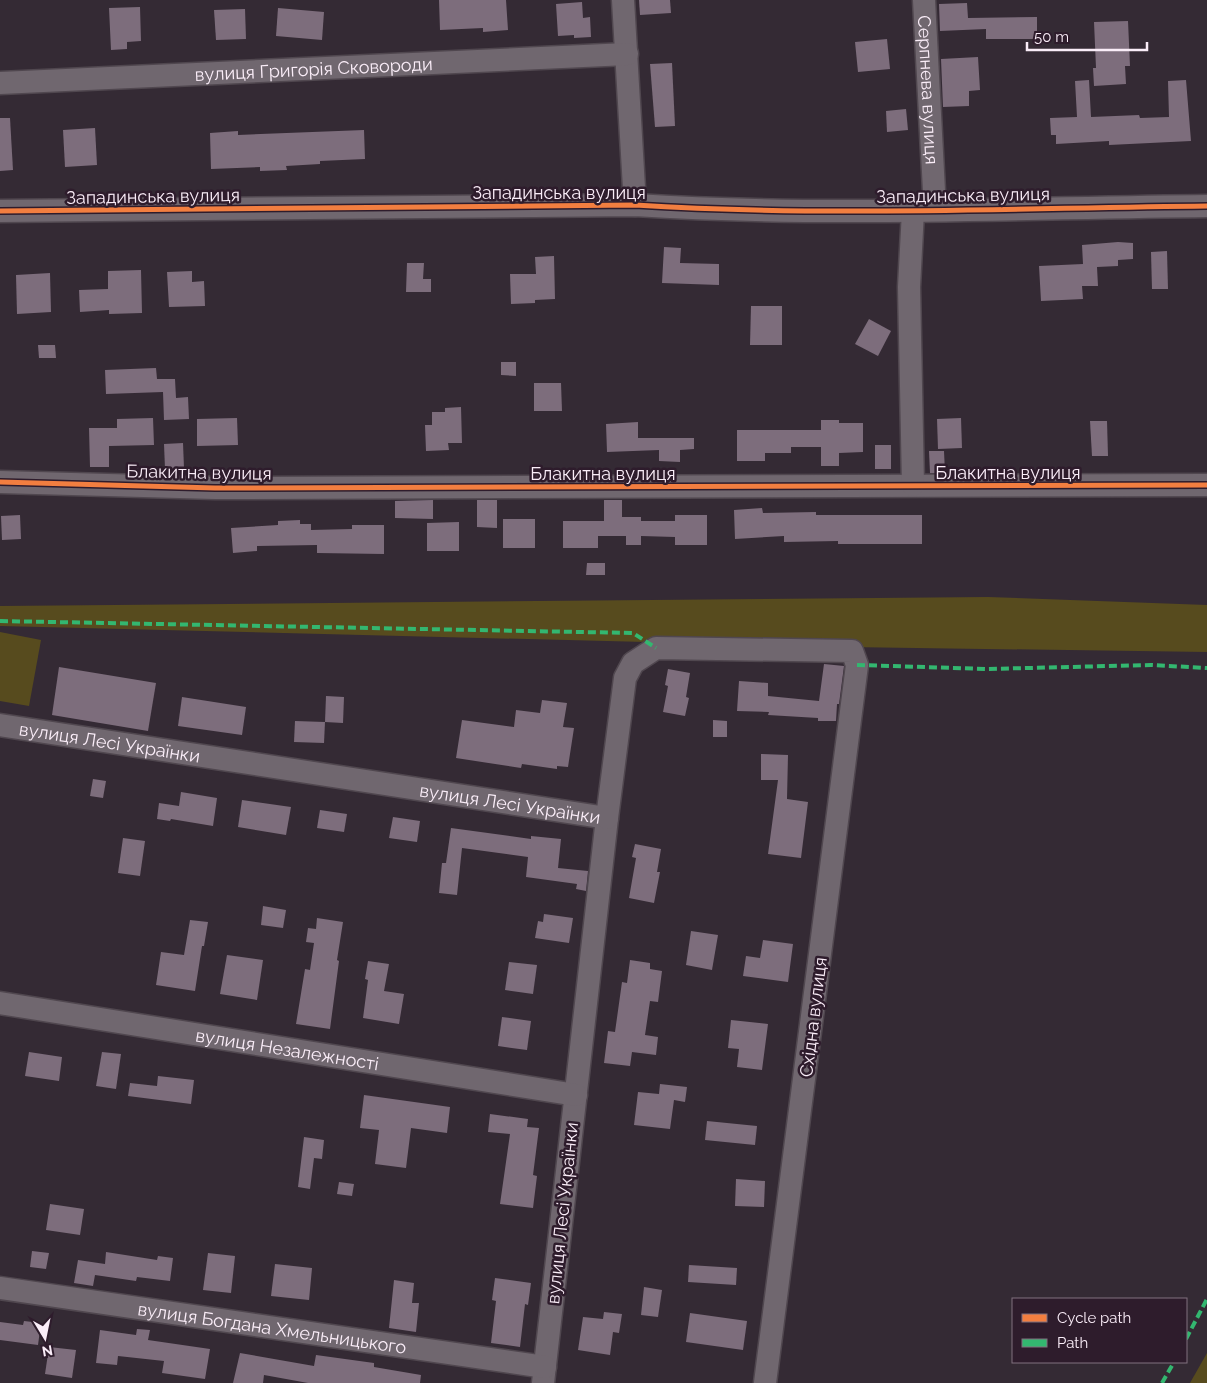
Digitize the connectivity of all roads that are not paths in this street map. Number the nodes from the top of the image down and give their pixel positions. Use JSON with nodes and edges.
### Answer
{"nodes":[{"id":1,"x":623,"y":0,"type":"edge"},
{"id":2,"x":924,"y":0,"type":"edge"},
{"id":3,"x":627,"y":54,"type":"junction"},
{"id":4,"x":0,"y":83,"type":"edge"},
{"id":5,"x":635,"y":205,"type":"junction"},
{"id":6,"x":1207,"y":206,"type":"edge"},
{"id":7,"x":935,"y":210,"type":"junction"},
{"id":8,"x":0,"y":211,"type":"edge"},
{"id":9,"x":913,"y":211,"type":"junction"},
{"id":10,"x":0,"y":482,"type":"edge"},
{"id":11,"x":913,"y":485,"type":"junction"},
{"id":12,"x":1207,"y":485,"type":"edge"},
{"id":13,"x":0,"y":725,"type":"edge"},
{"id":14,"x":607,"y":818,"type":"junction"},
{"id":15,"x":0,"y":1003,"type":"edge"},
{"id":16,"x":576,"y":1095,"type":"junction"},
{"id":17,"x":0,"y":1288,"type":"edge"},
{"id":18,"x":544,"y":1375,"type":"edge"},
{"id":19,"x":765,"y":1383,"type":"edge"}],
"edges":[{"from":1,"to":3,"type":"street"},
{"from":2,"to":7,"type":"street","name":"Серпнева вулиця"},
{"from":3,"to":4,"type":"street","name":"вулиця Григорія Сковороди"},
{"from":3,"to":5,"type":"street"},
{"from":5,"to":8,"type":"street","name":"Западинська вулиця"},
{"from":5,"to":9,"type":"street","name":"Западинська вулиця"},
{"from":6,"to":7,"type":"street","name":"Западинська вулиця"},
{"from":7,"to":9,"type":"street","name":"Западинська вулиця"},
{"from":9,"to":11,"type":"street"},
{"from":10,"to":11,"type":"street","name":"Блакитна вулиця"},
{"from":11,"to":12,"type":"street","name":"Блакитна вулиця"},
{"from":13,"to":14,"type":"street","name":"вулиця Лесі Українки"},
{"from":14,"to":16,"type":"street","name":"вулиця Лесі Українки"},
{"from":14,"to":19,"type":"street","name":"Східна вулиця"},
{"from":15,"to":16,"type":"street","name":"вулиця Незалежності"},
{"from":16,"to":18,"type":"street","name":"вулиця Лесі Українки"},
{"from":17,"to":18,"type":"street","name":"вулиця Богдана Хмельницького"}]}
